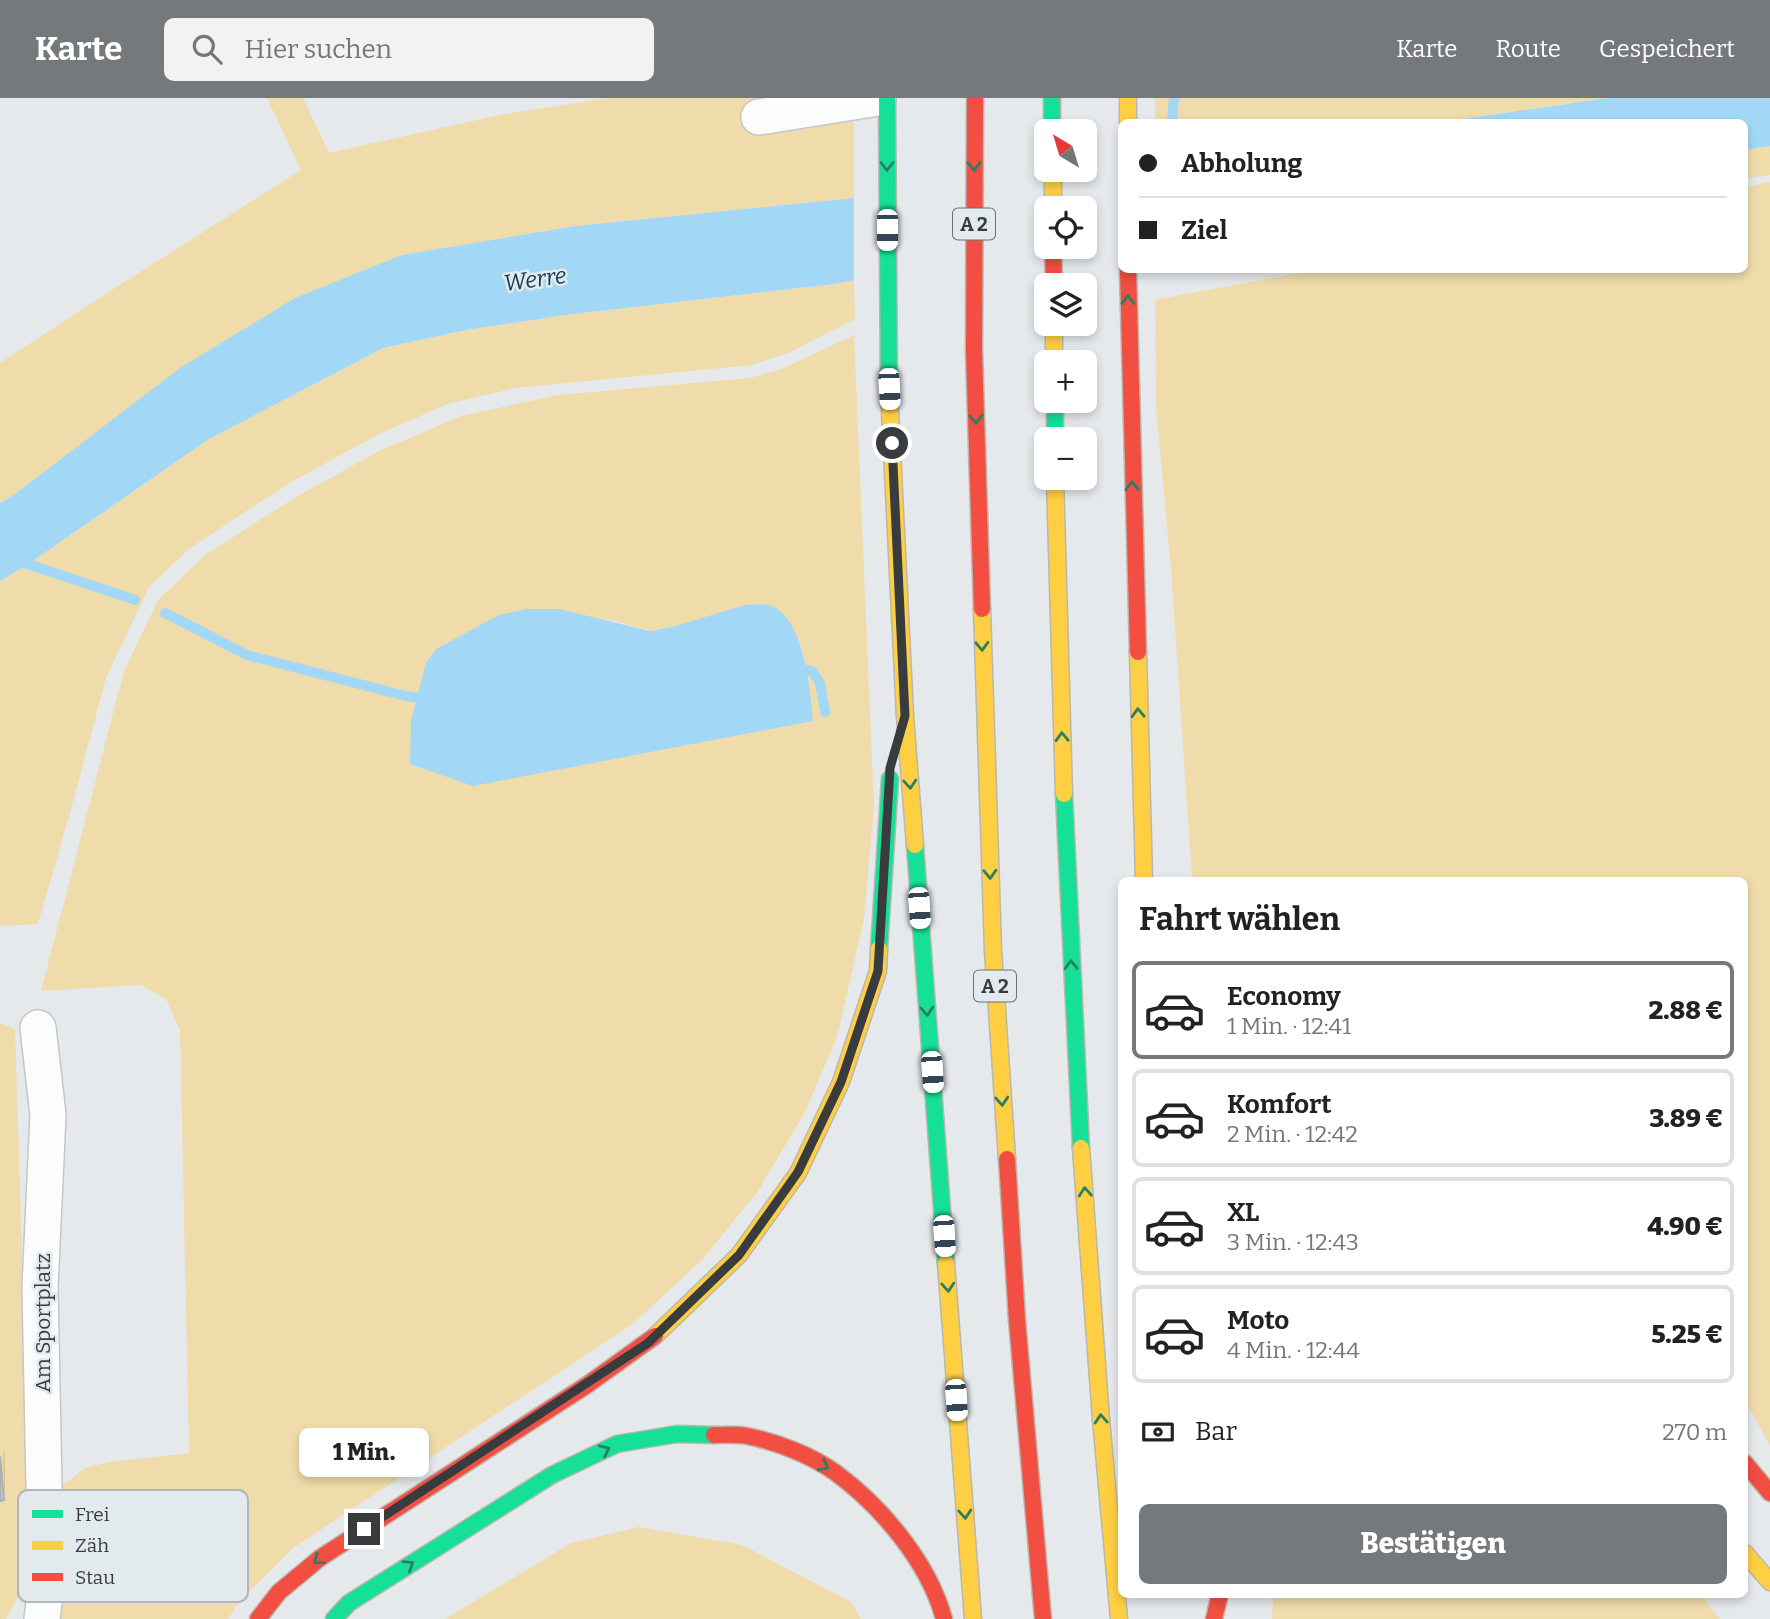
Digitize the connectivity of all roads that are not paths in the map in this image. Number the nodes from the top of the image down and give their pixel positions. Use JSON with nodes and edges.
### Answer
{"nodes":[{"id":1,"x":878,"y":98,"type":"edge"},
{"id":2,"x":887,"y":98,"type":"edge"},
{"id":3,"x":975,"y":98,"type":"edge"},
{"id":4,"x":1052,"y":98,"type":"edge"},
{"id":5,"x":1128,"y":98,"type":"edge"},
{"id":6,"x":759,"y":117,"type":"dead end"},
{"id":7,"x":1052,"y":119,"type":"edge"},
{"id":8,"x":1128,"y":119,"type":"edge"},
{"id":9,"x":1128,"y":273,"type":"edge"},
{"id":10,"x":1055,"y":490,"type":"edge"},
{"id":11,"x":905,"y":716,"type":"junction"},
{"id":12,"x":1140,"y":806,"type":"junction"},
{"id":13,"x":1144,"y":877,"type":"edge"},
{"id":14,"x":1159,"y":877,"type":"edge"},
{"id":15,"x":38,"y":1028,"type":"dead end"},
{"id":16,"x":1748,"y":1467,"type":"edge"},
{"id":17,"x":44,"y":1490,"type":"edge"},
{"id":18,"x":1770,"y":1493,"type":"edge"},
{"id":19,"x":1748,"y":1557,"type":"edge"},
{"id":20,"x":1770,"y":1583,"type":"edge"},
{"id":21,"x":1219,"y":1598,"type":"edge"},
{"id":22,"x":258,"y":1619,"type":"edge"},
{"id":23,"x":334,"y":1619,"type":"edge"},
{"id":24,"x":944,"y":1619,"type":"edge"},
{"id":25,"x":973,"y":1619,"type":"edge"},
{"id":26,"x":1043,"y":1619,"type":"edge"},
{"id":27,"x":1119,"y":1619,"type":"edge"},
{"id":28,"x":1214,"y":1619,"type":"edge"}],
"edges":[{"from":1,"to":6,"type":"street"},
{"from":2,"to":11,"type":"highway","one_way":true},
{"from":3,"to":26,"type":"highway","number":"A 2","one_way":true},
{"from":4,"to":7,"type":"highway"},
{"from":5,"to":8,"type":"highway"},
{"from":12,"to":9,"type":"highway","one_way":true},
{"from":27,"to":10,"type":"highway","one_way":true},
{"from":11,"to":22,"type":"highway","one_way":true},
{"from":11,"to":25,"type":"highway","one_way":true},
{"from":12,"to":13,"type":"highway"},
{"from":12,"to":14,"type":"highway"},
{"from":15,"to":17,"type":"street","name":"Am Sportplatz"},
{"from":16,"to":18,"type":"highway"},
{"from":19,"to":20,"type":"highway"},
{"from":21,"to":28,"type":"highway"},
{"from":23,"to":24,"type":"highway","one_way":true}]}
